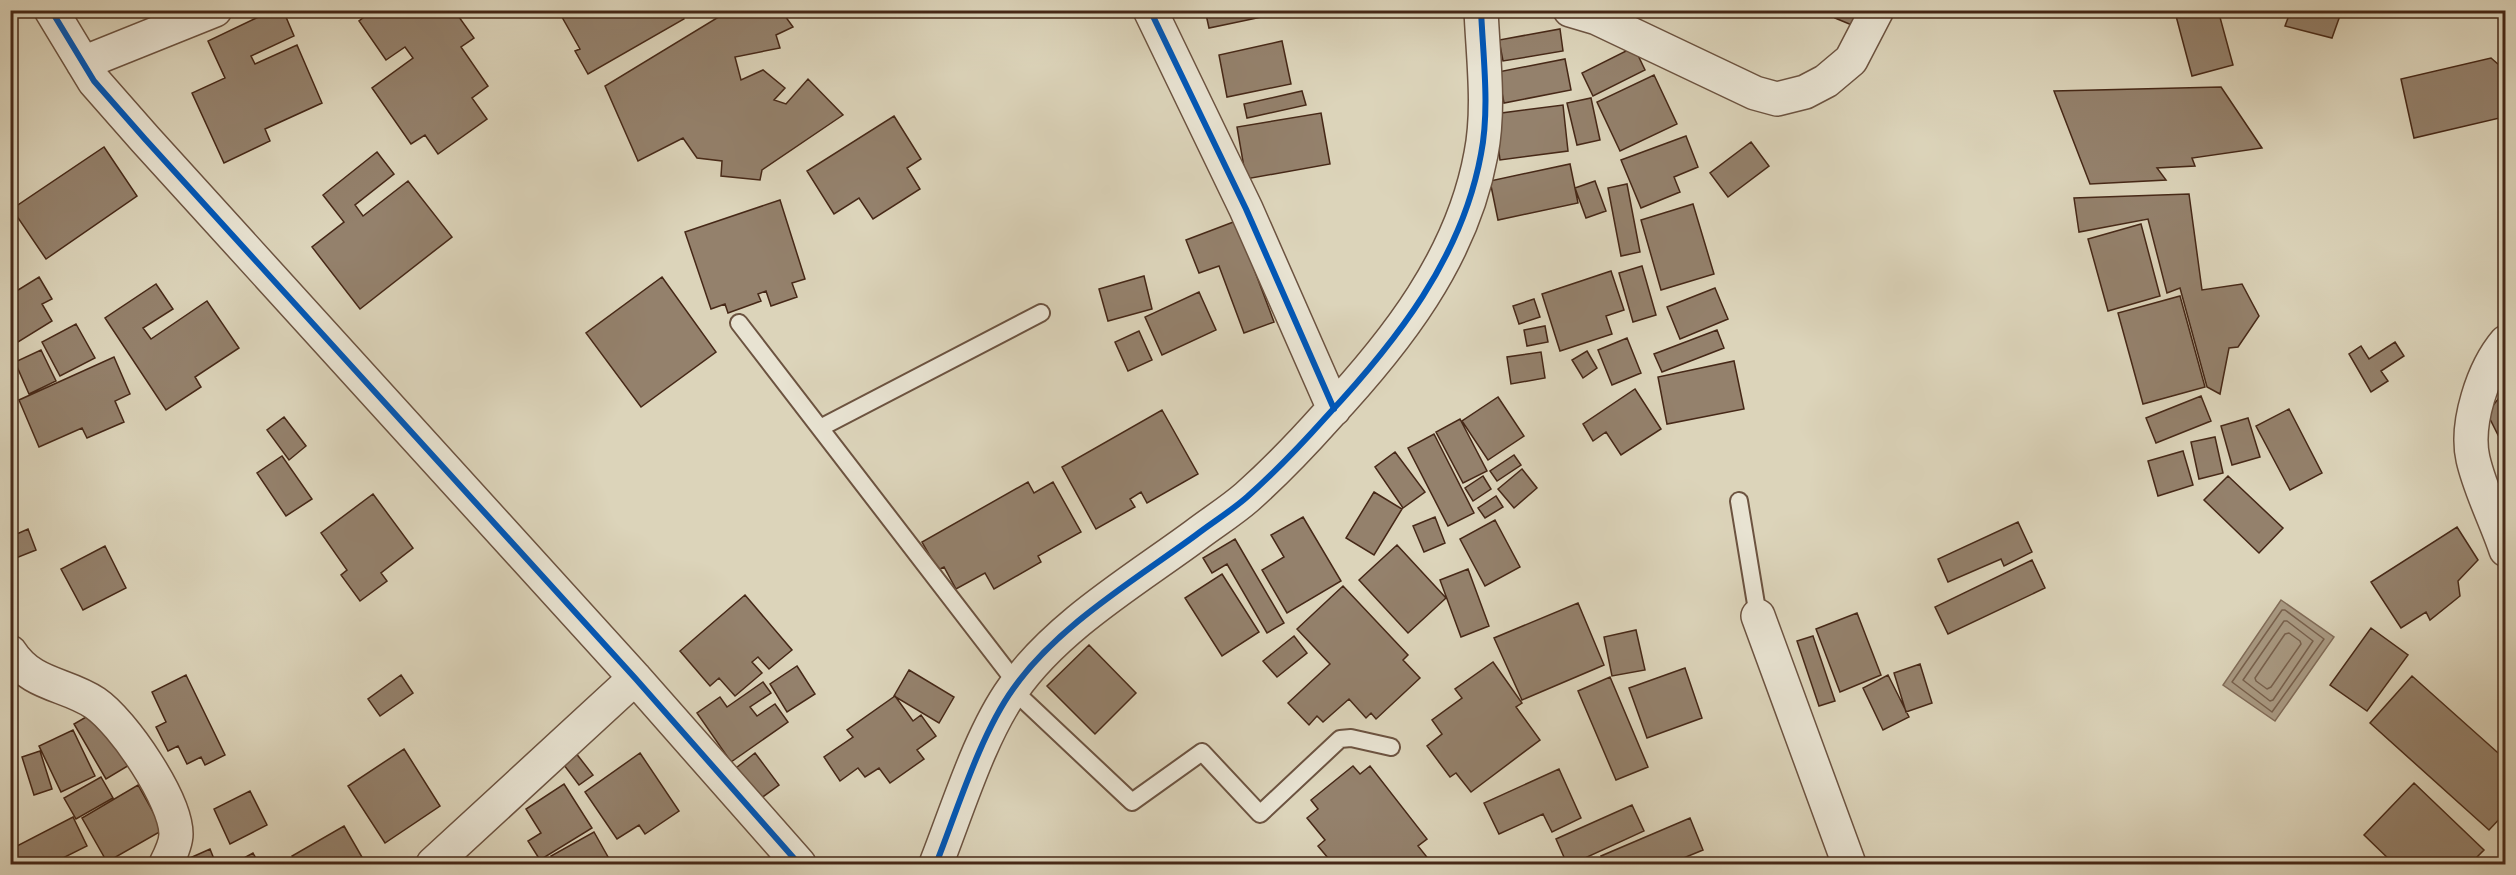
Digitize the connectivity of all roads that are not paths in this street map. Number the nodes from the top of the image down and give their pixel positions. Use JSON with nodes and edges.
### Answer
{"nodes":[{"id":1,"x":51,"y":10,"type":"edge"},
{"id":2,"x":215,"y":10,"type":"edge"},
{"id":3,"x":1150,"y":10,"type":"edge"},
{"id":4,"x":1481,"y":10,"type":"edge"},
{"id":5,"x":1570,"y":10,"type":"edge"},
{"id":6,"x":1877,"y":10,"type":"edge"},
{"id":7,"x":83,"y":63,"type":"junction"},
{"id":8,"x":1041,"y":313,"type":"dead end"},
{"id":9,"x":739,"y":323,"type":"dead end"},
{"id":10,"x":2505,"y":342,"type":"edge"},
{"id":11,"x":1334,"y":410,"type":"junction"},
{"id":12,"x":820,"y":428,"type":"junction"},
{"id":13,"x":1739,"y":501,"type":"dead end"},
{"id":14,"x":2505,"y":550,"type":"edge"},
{"id":15,"x":1758,"y":616,"type":"joint"},
{"id":16,"x":10,"y":652,"type":"edge"},
{"id":17,"x":635,"y":678,"type":"junction"},
{"id":18,"x":1014,"y":687,"type":"junction"},
{"id":19,"x":1391,"y":747,"type":"dead end"},
{"id":20,"x":166,"y":864,"type":"edge"},
{"id":21,"x":433,"y":864,"type":"edge"},
{"id":22,"x":799,"y":864,"type":"edge"},
{"id":23,"x":936,"y":864,"type":"edge"},
{"id":24,"x":1849,"y":864,"type":"edge"}],
"edges":[{"from":1,"to":7,"type":"street"},
{"from":2,"to":7,"type":"street"},
{"from":3,"to":11,"type":"street"},
{"from":4,"to":11,"type":"street"},
{"from":5,"to":6,"type":"street"},
{"from":7,"to":17,"type":"street"},
{"from":8,"to":12,"type":"lane"},
{"from":9,"to":12,"type":"lane"},
{"from":10,"to":14,"type":"street"},
{"from":11,"to":18,"type":"street"},
{"from":12,"to":18,"type":"lane"},
{"from":13,"to":15,"type":"lane"},
{"from":15,"to":24,"type":"street"},
{"from":16,"to":20,"type":"street"},
{"from":17,"to":21,"type":"street"},
{"from":17,"to":22,"type":"street"},
{"from":18,"to":19,"type":"lane"},
{"from":18,"to":23,"type":"street"}]}
